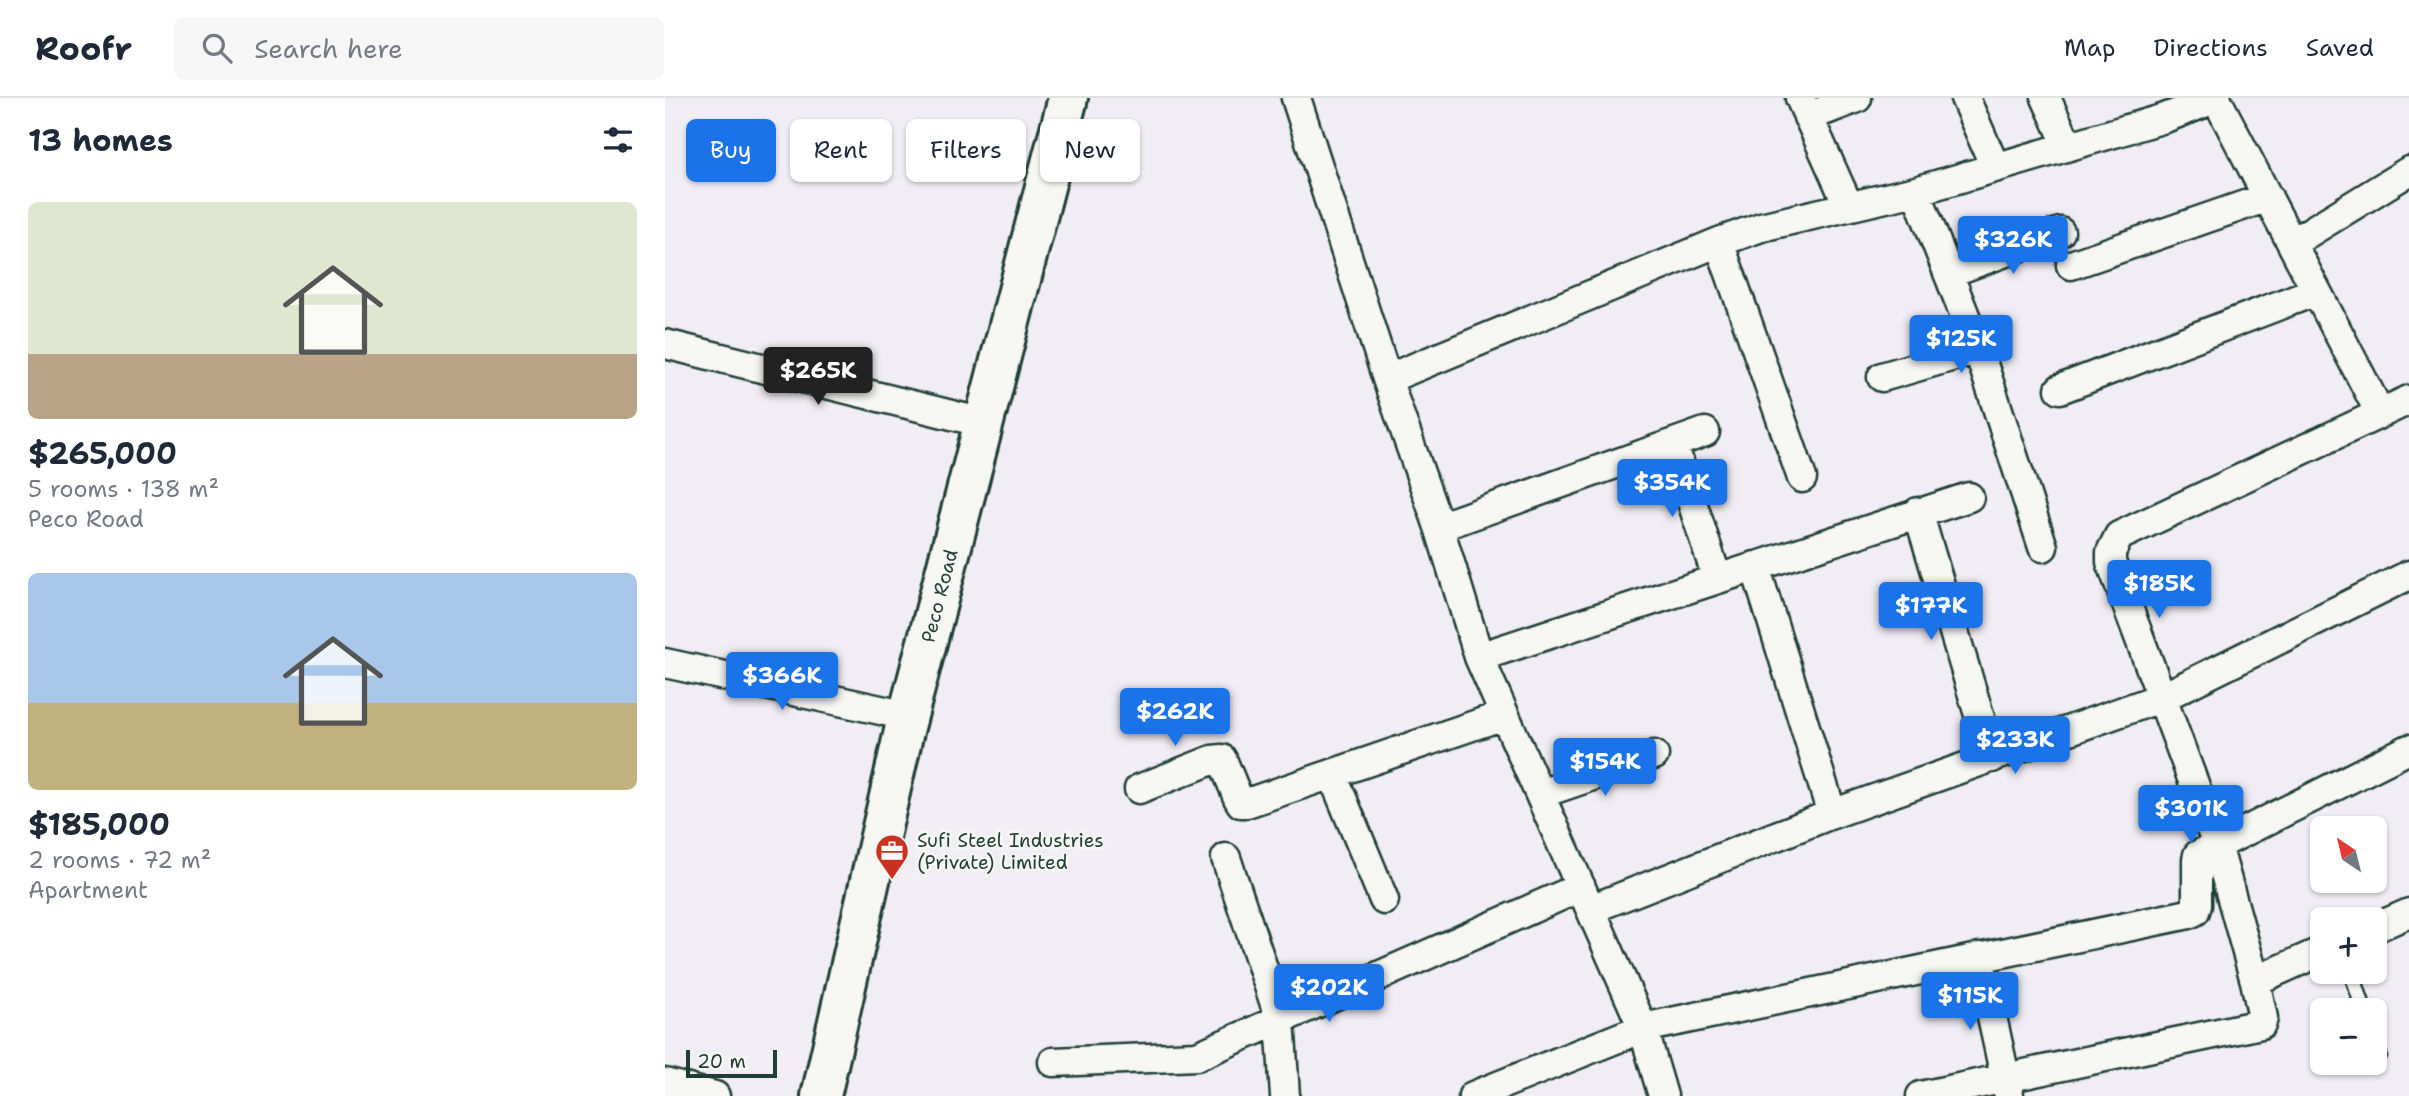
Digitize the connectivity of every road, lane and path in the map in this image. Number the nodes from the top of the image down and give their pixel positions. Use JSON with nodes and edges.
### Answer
{"nodes":[{"id":1,"x":1068,"y":98,"type":"edge"},
{"id":2,"x":1296,"y":98,"type":"edge"},
{"id":3,"x":1857,"y":98,"type":"edge"},
{"id":4,"x":1965,"y":98,"type":"edge"},
{"id":5,"x":2046,"y":98,"type":"edge"},
{"id":6,"x":2216,"y":98,"type":"edge"},
{"id":7,"x":1804,"y":107,"type":"edge"},
{"id":8,"x":2068,"y":146,"type":"junction"},
{"id":9,"x":1995,"y":167,"type":"junction"},
{"id":10,"x":2409,"y":171,"type":"edge"},
{"id":11,"x":1916,"y":191,"type":"junction"},
{"id":12,"x":2268,"y":197,"type":"junction"},
{"id":13,"x":1848,"y":205,"type":"junction"},
{"id":14,"x":2060,"y":232,"type":"dead end"},
{"id":15,"x":1719,"y":242,"type":"junction"},
{"id":16,"x":2292,"y":243,"type":"junction"},
{"id":17,"x":2071,"y":265,"type":"dead end"},
{"id":18,"x":1948,"y":273,"type":"junction"},
{"id":19,"x":2316,"y":291,"type":"junction"},
{"id":20,"x":665,"y":344,"type":"edge"},
{"id":21,"x":1978,"y":348,"type":"junction"},
{"id":22,"x":1882,"y":377,"type":"dead end"},
{"id":23,"x":1387,"y":379,"type":"junction"},
{"id":24,"x":2060,"y":389,"type":"dead end"},
{"id":25,"x":2409,"y":400,"type":"edge"},
{"id":26,"x":2380,"y":413,"type":"junction"},
{"id":27,"x":984,"y":423,"type":"junction"},
{"id":28,"x":1705,"y":432,"type":"dead end"},
{"id":29,"x":1674,"y":443,"type":"junction"},
{"id":30,"x":1801,"y":478,"type":"dead end"},
{"id":31,"x":1969,"y":496,"type":"dead end"},
{"id":32,"x":1918,"y":513,"type":"junction"},
{"id":33,"x":1439,"y":527,"type":"junction"},
{"id":34,"x":2043,"y":547,"type":"dead end"},
{"id":35,"x":1755,"y":566,"type":"junction"},
{"id":36,"x":2409,"y":575,"type":"edge"},
{"id":37,"x":1717,"y":578,"type":"junction"},
{"id":38,"x":1479,"y":657,"type":"junction"},
{"id":39,"x":665,"y":663,"type":"edge"},
{"id":40,"x":2163,"y":698,"type":"junction"},
{"id":41,"x":1504,"y":715,"type":"junction"},
{"id":42,"x":908,"y":716,"type":"junction"},
{"id":43,"x":2409,"y":749,"type":"edge"},
{"id":44,"x":1654,"y":755,"type":"dead end"},
{"id":45,"x":1992,"y":758,"type":"junction"},
{"id":46,"x":1332,"y":774,"type":"junction"},
{"id":47,"x":1139,"y":789,"type":"dead end"},
{"id":48,"x":1540,"y":794,"type":"junction"},
{"id":49,"x":1832,"y":814,"type":"junction"},
{"id":50,"x":2217,"y":845,"type":"junction"},
{"id":51,"x":1226,"y":858,"type":"dead end"},
{"id":52,"x":1586,"y":898,"type":"junction"},
{"id":53,"x":1384,"y":900,"type":"dead end"},
{"id":54,"x":2409,"y":913,"type":"edge"},
{"id":55,"x":2387,"y":923,"type":"edge"},
{"id":56,"x":2310,"y":956,"type":"edge"},
{"id":57,"x":1979,"y":957,"type":"junction"},
{"id":58,"x":2255,"y":981,"type":"junction"},
{"id":59,"x":1280,"y":1019,"type":"junction"},
{"id":60,"x":1643,"y":1028,"type":"junction"},
{"id":61,"x":1053,"y":1062,"type":"dead end"},
{"id":62,"x":665,"y":1083,"type":"edge"},
{"id":63,"x":2007,"y":1088,"type":"edge"},
{"id":64,"x":715,"y":1096,"type":"edge"},
{"id":65,"x":821,"y":1096,"type":"edge"},
{"id":66,"x":1285,"y":1096,"type":"edge"},
{"id":67,"x":1473,"y":1096,"type":"edge"},
{"id":68,"x":1663,"y":1096,"type":"edge"},
{"id":69,"x":1920,"y":1096,"type":"edge"}],
"edges":[{"from":1,"to":27,"type":"street","name":"Peco Road"},
{"from":2,"to":23,"type":"street"},
{"from":3,"to":7,"type":"street"},
{"from":4,"to":9,"type":"street"},
{"from":5,"to":8,"type":"street"},
{"from":6,"to":8,"type":"street"},
{"from":6,"to":12,"type":"street"},
{"from":7,"to":13,"type":"street"},
{"from":8,"to":9,"type":"street"},
{"from":9,"to":11,"type":"street"},
{"from":10,"to":16,"type":"street"},
{"from":11,"to":13,"type":"street"},
{"from":11,"to":18,"type":"street"},
{"from":12,"to":16,"type":"street"},
{"from":12,"to":17,"type":"street"},
{"from":13,"to":15,"type":"street"},
{"from":14,"to":18,"type":"street"},
{"from":15,"to":23,"type":"street"},
{"from":15,"to":30,"type":"street"},
{"from":16,"to":19,"type":"street"},
{"from":18,"to":21,"type":"street"},
{"from":19,"to":24,"type":"street"},
{"from":19,"to":26,"type":"street"},
{"from":20,"to":27,"type":"street"},
{"from":21,"to":22,"type":"street"},
{"from":21,"to":34,"type":"street"},
{"from":23,"to":33,"type":"street"},
{"from":25,"to":26,"type":"street"},
{"from":26,"to":40,"type":"street"},
{"from":27,"to":42,"type":"street","name":"Peco Road"},
{"from":28,"to":29,"type":"street"},
{"from":29,"to":33,"type":"street"},
{"from":29,"to":37,"type":"street"},
{"from":31,"to":32,"type":"street"},
{"from":32,"to":35,"type":"street"},
{"from":32,"to":45,"type":"street"},
{"from":33,"to":38,"type":"street"},
{"from":35,"to":37,"type":"street"},
{"from":35,"to":49,"type":"street"},
{"from":36,"to":40,"type":"street"},
{"from":37,"to":38,"type":"street"},
{"from":38,"to":41,"type":"street"},
{"from":39,"to":42,"type":"street"},
{"from":40,"to":45,"type":"street"},
{"from":40,"to":50,"type":"street"},
{"from":41,"to":46,"type":"street"},
{"from":41,"to":48,"type":"street"},
{"from":42,"to":65,"type":"street","name":"Peco Road"},
{"from":43,"to":50,"type":"street"},
{"from":44,"to":48,"type":"street"},
{"from":45,"to":49,"type":"street"},
{"from":46,"to":47,"type":"street"},
{"from":46,"to":53,"type":"street"},
{"from":48,"to":52,"type":"street"},
{"from":49,"to":52,"type":"street"},
{"from":50,"to":57,"type":"street"},
{"from":50,"to":58,"type":"street"},
{"from":51,"to":59,"type":"street"},
{"from":52,"to":59,"type":"street"},
{"from":52,"to":60,"type":"street"},
{"from":54,"to":55,"type":"street"},
{"from":56,"to":58,"type":"street"},
{"from":57,"to":60,"type":"street"},
{"from":57,"to":63,"type":"street"},
{"from":58,"to":63,"type":"street"},
{"from":59,"to":61,"type":"street"},
{"from":59,"to":66,"type":"street"},
{"from":60,"to":67,"type":"street"},
{"from":60,"to":68,"type":"street"},
{"from":62,"to":64,"type":"street"},
{"from":63,"to":69,"type":"street"}]}
